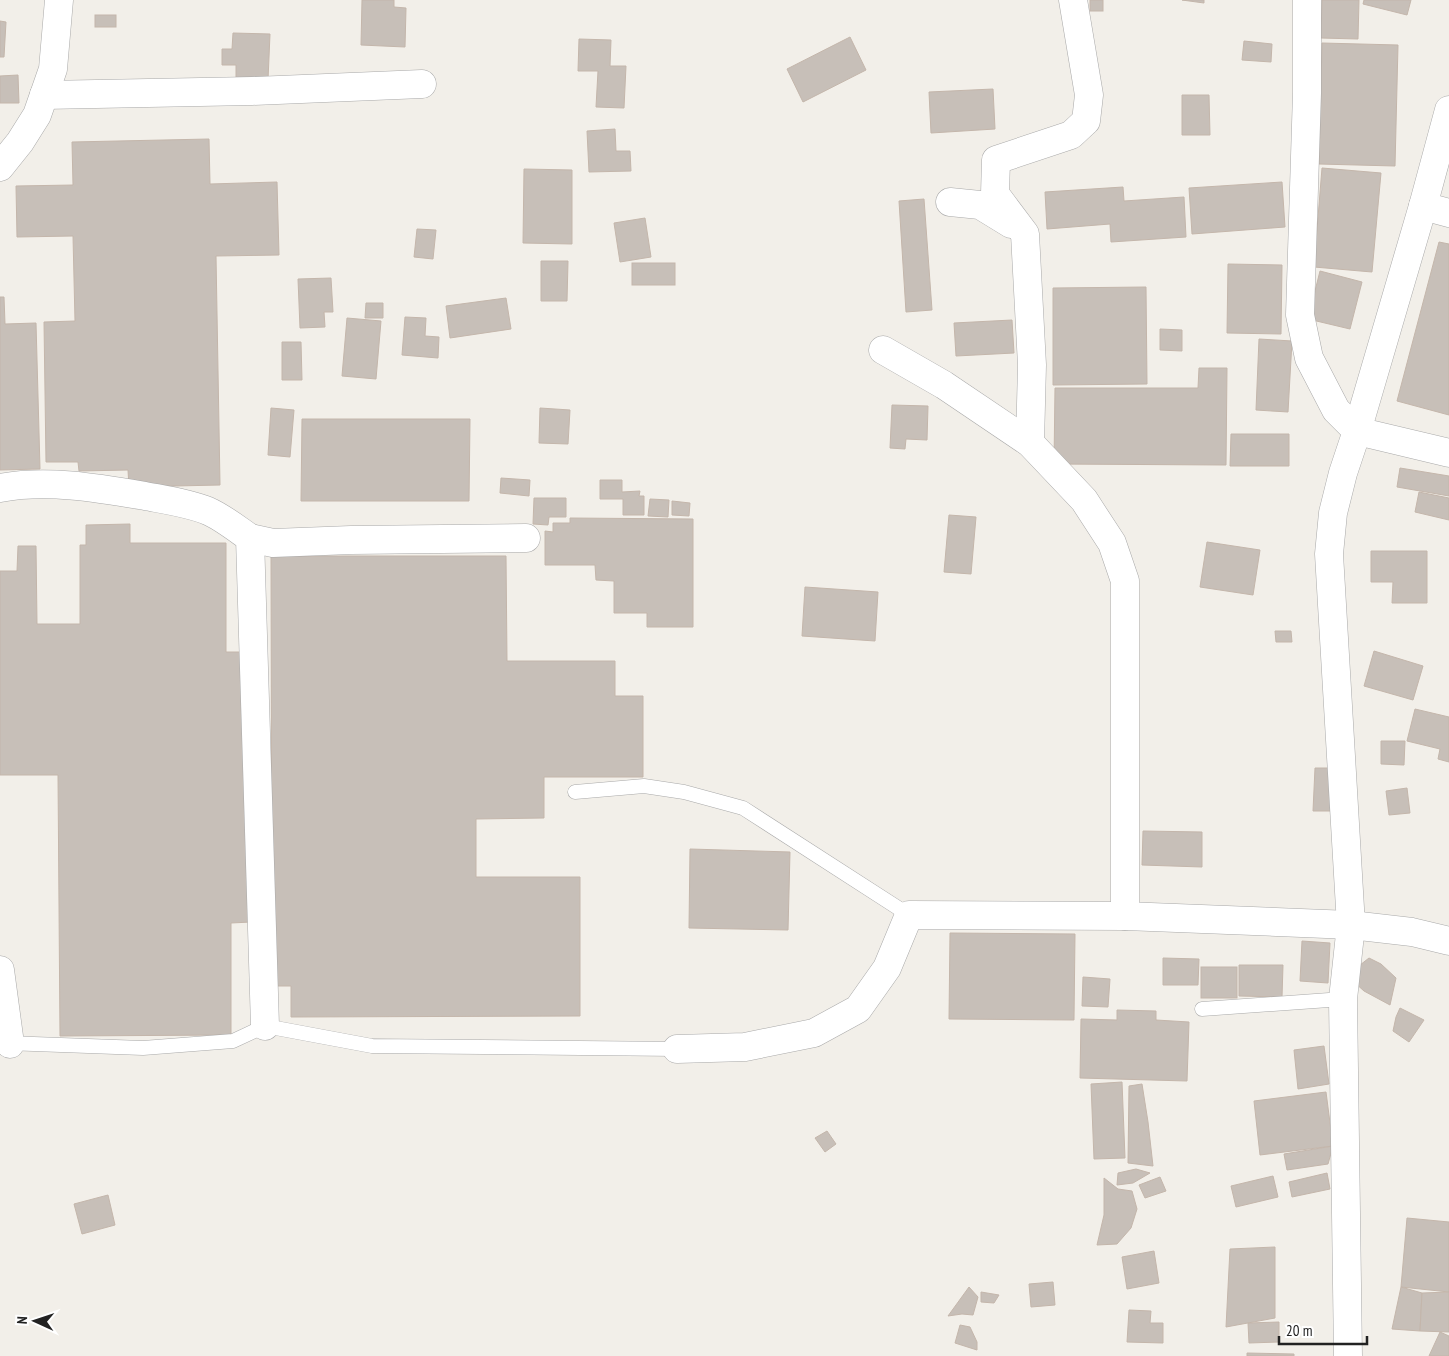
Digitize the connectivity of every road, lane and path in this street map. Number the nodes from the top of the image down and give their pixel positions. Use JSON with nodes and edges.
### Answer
{"nodes":[{"id":1,"x":59,"y":0,"type":"edge"},
{"id":2,"x":1073,"y":0,"type":"edge"},
{"id":3,"x":1307,"y":0,"type":"edge"},
{"id":4,"x":422,"y":84,"type":"dead end"},
{"id":5,"x":44,"y":95,"type":"junction"},
{"id":6,"x":1449,"y":110,"type":"edge"},
{"id":7,"x":0,"y":167,"type":"edge"},
{"id":8,"x":950,"y":202,"type":"dead end"},
{"id":9,"x":1423,"y":206,"type":"junction"},
{"id":10,"x":1449,"y":213,"type":"edge"},
{"id":11,"x":1025,"y":234,"type":"junction"},
{"id":12,"x":883,"y":350,"type":"dead end"},
{"id":13,"x":1357,"y":431,"type":"junction"},
{"id":14,"x":1030,"y":443,"type":"junction"},
{"id":15,"x":1449,"y":453,"type":"edge"},
{"id":16,"x":0,"y":488,"type":"edge"},
{"id":17,"x":250,"y":538,"type":"junction"},
{"id":18,"x":526,"y":538,"type":"dead end"},
{"id":19,"x":575,"y":792,"type":"dead end"},
{"id":20,"x":909,"y":915,"type":"junction"},
{"id":21,"x":1125,"y":916,"type":"junction"},
{"id":22,"x":1351,"y":926,"type":"junction"},
{"id":23,"x":1449,"y":941,"type":"edge"},
{"id":24,"x":0,"y":970,"type":"edge"},
{"id":25,"x":1342,"y":999,"type":"junction"},
{"id":26,"x":1202,"y":1009,"type":"dead end"},
{"id":27,"x":265,"y":1026,"type":"junction"},
{"id":28,"x":5,"y":1043,"type":"edge"},
{"id":29,"x":677,"y":1049,"type":"joint"},
{"id":30,"x":1348,"y":1356,"type":"edge"}],
"edges":[{"from":1,"to":5,"type":"street"},
{"from":2,"to":11,"type":"street"},
{"from":3,"to":13,"type":"street"},
{"from":4,"to":5,"type":"street"},
{"from":5,"to":7,"type":"street"},
{"from":6,"to":9,"type":"street"},
{"from":8,"to":11,"type":"street"},
{"from":9,"to":10,"type":"street"},
{"from":9,"to":13,"type":"street"},
{"from":11,"to":14,"type":"street"},
{"from":12,"to":14,"type":"street"},
{"from":13,"to":15,"type":"street"},
{"from":13,"to":22,"type":"street"},
{"from":14,"to":21,"type":"street"},
{"from":16,"to":17,"type":"street"},
{"from":17,"to":18,"type":"street"},
{"from":17,"to":27,"type":"street"},
{"from":19,"to":20,"type":"lane"},
{"from":20,"to":21,"type":"street"},
{"from":20,"to":29,"type":"street"},
{"from":21,"to":22,"type":"street"},
{"from":22,"to":23,"type":"street"},
{"from":22,"to":25,"type":"street"},
{"from":24,"to":28,"type":"street"},
{"from":25,"to":26,"type":"lane"},
{"from":25,"to":30,"type":"street"},
{"from":27,"to":28,"type":"lane"},
{"from":27,"to":29,"type":"lane"}]}
